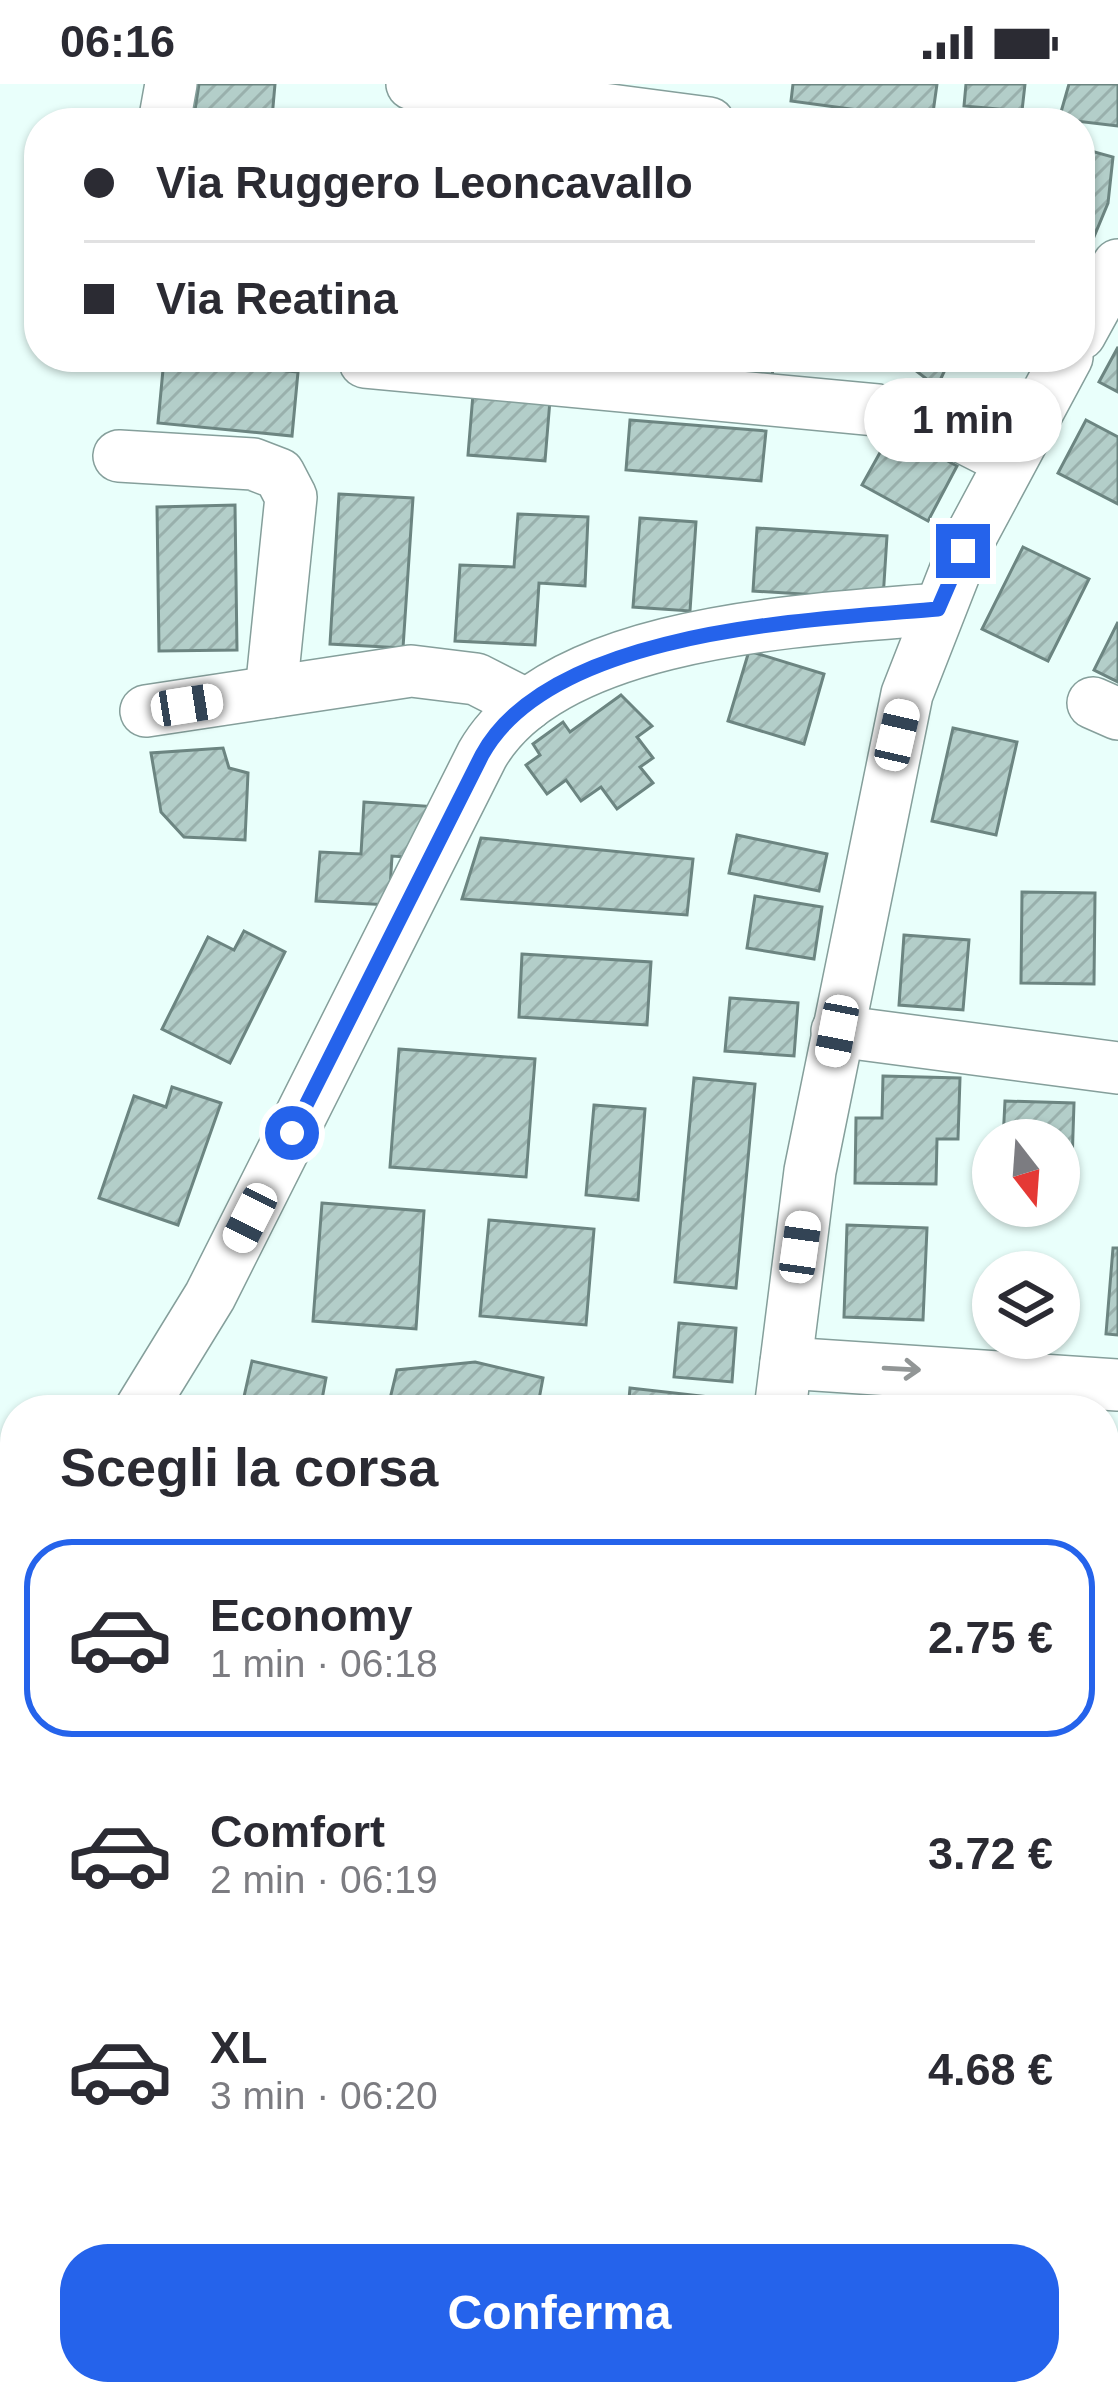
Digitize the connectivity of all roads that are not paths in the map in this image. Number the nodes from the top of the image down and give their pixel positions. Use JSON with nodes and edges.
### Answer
{"nodes":[{"id":1,"x":412,"y":84,"type":"edge"},
{"id":2,"x":595,"y":108,"type":"edge"},
{"id":3,"x":472,"y":372,"type":"edge"},
{"id":4,"x":1059,"y":372,"type":"edge"},
{"id":5,"x":119,"y":456,"type":"dead end"},
{"id":6,"x":1010,"y":461,"type":"junction"},
{"id":7,"x":938,"y":609,"type":"junction"},
{"id":8,"x":271,"y":692,"type":"junction"},
{"id":9,"x":527,"y":705,"type":"junction"},
{"id":10,"x":146,"y":711,"type":"dead end"},
{"id":11,"x":837,"y":1031,"type":"junction"},
{"id":12,"x":1118,"y":1068,"type":"edge"},
{"id":13,"x":1118,"y":1385,"type":"edge"},
{"id":14,"x":783,"y":1386,"type":"edge"},
{"id":15,"x":149,"y":1395,"type":"edge"}],
"edges":[{"from":1,"to":2,"type":"street"},
{"from":3,"to":6,"type":"street"},
{"from":4,"to":6,"type":"street"},
{"from":5,"to":8,"type":"street"},
{"from":6,"to":7,"type":"street"},
{"from":7,"to":9,"type":"street"},
{"from":7,"to":11,"type":"street"},
{"from":8,"to":9,"type":"street"},
{"from":8,"to":10,"type":"street"},
{"from":9,"to":15,"type":"street"},
{"from":11,"to":12,"type":"street"},
{"from":11,"to":14,"type":"street"},
{"from":14,"to":13,"type":"street","one_way":true}]}
